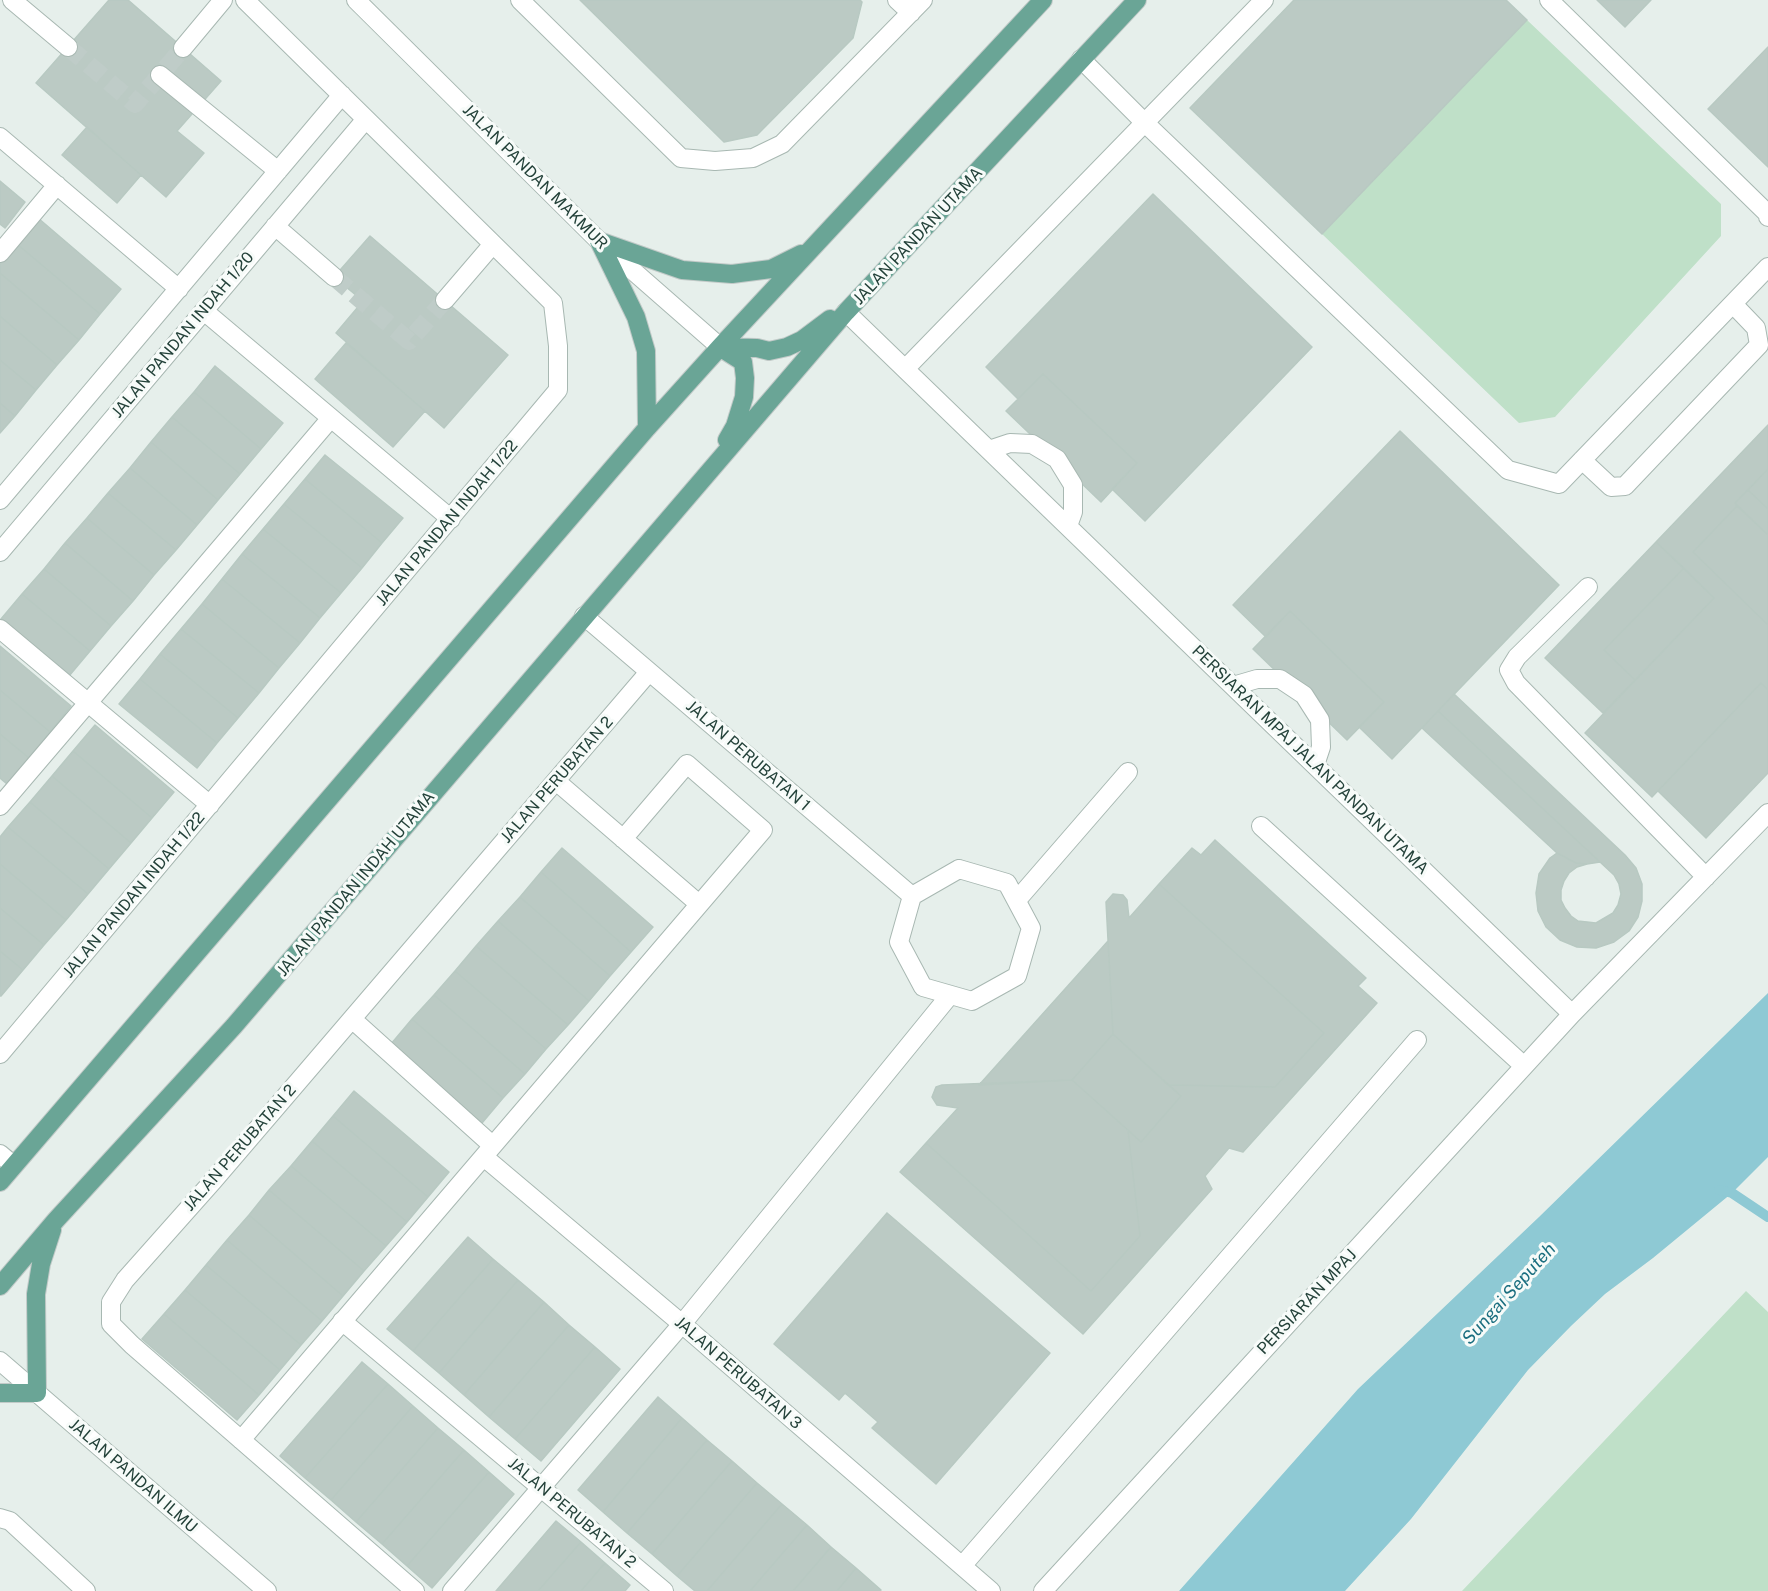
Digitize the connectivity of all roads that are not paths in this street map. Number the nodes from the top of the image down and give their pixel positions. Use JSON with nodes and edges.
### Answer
{"nodes":[{"id":1,"x":6,"y":0,"type":"edge"},
{"id":2,"x":12,"y":0,"type":"edge"},
{"id":3,"x":223,"y":0,"type":"edge"},
{"id":4,"x":245,"y":0,"type":"edge"},
{"id":5,"x":356,"y":0,"type":"edge"},
{"id":6,"x":520,"y":0,"type":"edge"},
{"id":7,"x":897,"y":0,"type":"edge"},
{"id":8,"x":1043,"y":0,"type":"edge"},
{"id":9,"x":1137,"y":0,"type":"edge"},
{"id":10,"x":1264,"y":0,"type":"edge"},
{"id":11,"x":1549,"y":0,"type":"edge"},
{"id":12,"x":0,"y":7,"type":"edge"},
{"id":13,"x":917,"y":7,"type":"edge"},
{"id":14,"x":68,"y":47,"type":"tunnel mouth"},
{"id":15,"x":183,"y":48,"type":"tunnel mouth"},
{"id":16,"x":1081,"y":59,"type":"junction"},
{"id":17,"x":160,"y":75,"type":"dead end"},
{"id":18,"x":342,"y":95,"type":"junction"},
{"id":19,"x":366,"y":119,"type":"junction"},
{"id":20,"x":1145,"y":123,"type":"junction"},
{"id":21,"x":0,"y":137,"type":"edge"},
{"id":22,"x":278,"y":171,"type":"junction"},
{"id":23,"x":57,"y":185,"type":"junction"},
{"id":24,"x":1768,"y":217,"type":"edge"},
{"id":25,"x":275,"y":226,"type":"junction"},
{"id":26,"x":822,"y":238,"type":"junction"},
{"id":27,"x":599,"y":241,"type":"junction"},
{"id":28,"x":493,"y":244,"type":"junction"},
{"id":29,"x":0,"y":252,"type":"edge"},
{"id":30,"x":1768,"y":267,"type":"edge"},
{"id":31,"x":334,"y":277,"type":"tunnel mouth"},
{"id":32,"x":869,"y":288,"type":"junction"},
{"id":33,"x":179,"y":289,"type":"junction"},
{"id":34,"x":445,"y":300,"type":"tunnel mouth"},
{"id":35,"x":1732,"y":304,"type":"junction"},
{"id":36,"x":204,"y":311,"type":"junction"},
{"id":37,"x":846,"y":312,"type":"junction"},
{"id":38,"x":720,"y":346,"type":"junction"},
{"id":39,"x":906,"y":368,"type":"junction"},
{"id":40,"x":332,"y":418,"type":"junction"},
{"id":41,"x":647,"y":428,"type":"junction"},
{"id":42,"x":990,"y":450,"type":"junction"},
{"id":43,"x":1582,"y":460,"type":"junction"},
{"id":44,"x":704,"y":476,"type":"junction"},
{"id":45,"x":0,"y":500,"type":"edge"},
{"id":46,"x":451,"y":519,"type":"junction"},
{"id":47,"x":1068,"y":526,"type":"junction"},
{"id":48,"x":0,"y":552,"type":"edge"},
{"id":49,"x":1588,"y":587,"type":"dead end"},
{"id":50,"x":584,"y":616,"type":"junction"},
{"id":51,"x":0,"y":629,"type":"edge"},
{"id":52,"x":649,"y":672,"type":"junction"},
{"id":53,"x":1233,"y":686,"type":"junction"},
{"id":54,"x":88,"y":703,"type":"junction"},
{"id":55,"x":1315,"y":765,"type":"junction"},
{"id":56,"x":1128,"y":772,"type":"dead end"},
{"id":57,"x":556,"y":781,"type":"junction"},
{"id":58,"x":0,"y":806,"type":"edge"},
{"id":59,"x":210,"y":806,"type":"junction"},
{"id":60,"x":1768,"y":813,"type":"edge"},
{"id":61,"x":1261,"y":826,"type":"dead end"},
{"id":62,"x":623,"y":839,"type":"junction"},
{"id":63,"x":1706,"y":877,"type":"junction"},
{"id":64,"x":912,"y":896,"type":"junction"},
{"id":65,"x":1017,"y":900,"type":"junction"},
{"id":66,"x":699,"y":904,"type":"junction"},
{"id":67,"x":950,"y":995,"type":"junction"},
{"id":68,"x":1572,"y":1014,"type":"junction"},
{"id":69,"x":352,"y":1019,"type":"junction"},
{"id":70,"x":1417,"y":1040,"type":"dead end"},
{"id":71,"x":0,"y":1054,"type":"edge"},
{"id":72,"x":1524,"y":1066,"type":"junction"},
{"id":73,"x":488,"y":1151,"type":"junction"},
{"id":74,"x":7,"y":1159,"type":"edge"},
{"id":75,"x":0,"y":1182,"type":"edge"},
{"id":76,"x":56,"y":1220,"type":"junction"},
{"id":77,"x":0,"y":1286,"type":"edge"},
{"id":78,"x":342,"y":1321,"type":"junction"},
{"id":79,"x":682,"y":1324,"type":"junction"},
{"id":80,"x":0,"y":1361,"type":"edge"},
{"id":81,"x":37,"y":1392,"type":"junction"},
{"id":82,"x":0,"y":1393,"type":"edge"},
{"id":83,"x":241,"y":1440,"type":"junction"},
{"id":84,"x":542,"y":1487,"type":"junction"},
{"id":85,"x":0,"y":1518,"type":"edge"},
{"id":86,"x":962,"y":1566,"type":"junction"},
{"id":87,"x":86,"y":1591,"type":"edge"},
{"id":88,"x":267,"y":1591,"type":"edge"},
{"id":89,"x":415,"y":1591,"type":"edge"},
{"id":90,"x":452,"y":1591,"type":"edge"},
{"id":91,"x":664,"y":1591,"type":"edge"},
{"id":92,"x":991,"y":1591,"type":"edge"},
{"id":93,"x":1043,"y":1591,"type":"edge"}],
"edges":[{"from":1,"to":12,"type":"street"},
{"from":2,"to":14,"type":"street"},
{"from":3,"to":15,"type":"street"},
{"from":4,"to":18,"type":"street","name":"JALAN PANDAN INDAH 1/22"},
{"from":5,"to":27,"type":"street","name":"JALAN PANDAN MAKMUR"},
{"from":6,"to":13,"type":"street"},
{"from":7,"to":13,"type":"street"},
{"from":8,"to":26,"type":"main road"},
{"from":9,"to":16,"type":"main road","name":"JALAN PANDAN UTAMA"},
{"from":10,"to":20,"type":"street"},
{"from":11,"to":24,"type":"street"},
{"from":16,"to":20,"type":"street"},
{"from":16,"to":32,"type":"main road","name":"JALAN PANDAN UTAMA"},
{"from":17,"to":22,"type":"street"},
{"from":18,"to":19,"type":"street","name":"JALAN PANDAN INDAH 1/22"},
{"from":18,"to":22,"type":"street","name":"JALAN PANDAN INDAH 1/20"},
{"from":19,"to":25,"type":"street","name":"JALAN PANDAN INDAH 1/20"},
{"from":19,"to":28,"type":"street","name":"JALAN PANDAN INDAH 1/22"},
{"from":20,"to":39,"type":"street"},
{"from":20,"to":43,"type":"street"},
{"from":21,"to":23,"type":"street"},
{"from":22,"to":33,"type":"street","name":"JALAN PANDAN INDAH 1/20"},
{"from":23,"to":29,"type":"street"},
{"from":23,"to":33,"type":"street"},
{"from":25,"to":31,"type":"street"},
{"from":25,"to":36,"type":"street","name":"JALAN PANDAN INDAH 1/20"},
{"from":26,"to":27,"type":"main road"},
{"from":26,"to":38,"type":"main road"},
{"from":27,"to":38,"type":"street","name":"JALAN PANDAN MAKMUR"},
{"from":27,"to":41,"type":"main road"},
{"from":28,"to":34,"type":"street"},
{"from":28,"to":46,"type":"street","name":"JALAN PANDAN INDAH 1/22"},
{"from":30,"to":35,"type":"street"},
{"from":32,"to":37,"type":"main road","name":"JALAN PANDAN UTAMA"},
{"from":32,"to":38,"type":"main road"},
{"from":33,"to":45,"type":"street","name":"JALAN PANDAN INDAH 1/20"},
{"from":35,"to":43,"type":"street"},
{"from":35,"to":43,"type":"street"},
{"from":36,"to":40,"type":"street"},
{"from":36,"to":48,"type":"street","name":"JALAN PANDAN INDAH 1/20"},
{"from":37,"to":39,"type":"street","name":"PERSIARAN MPAJ JALAN PANDAN UTAMA"},
{"from":37,"to":44,"type":"main road","name":"JALAN PANDAN UTAMA"},
{"from":38,"to":41,"type":"main road"},
{"from":38,"to":44,"type":"main road"},
{"from":39,"to":42,"type":"street","name":"PERSIARAN MPAJ JALAN PANDAN UTAMA"},
{"from":40,"to":46,"type":"street"},
{"from":40,"to":54,"type":"street"},
{"from":41,"to":74,"type":"main road"},
{"from":42,"to":47,"type":"street","name":"PERSIARAN MPAJ JALAN PANDAN UTAMA"},
{"from":42,"to":47,"type":"street"},
{"from":44,"to":50,"type":"main road","name":"JALAN PANDAN INDAH UTAMA"},
{"from":46,"to":59,"type":"street","name":"JALAN PANDAN INDAH 1/22"},
{"from":47,"to":53,"type":"street","name":"PERSIARAN MPAJ JALAN PANDAN UTAMA"},
{"from":49,"to":63,"type":"street"},
{"from":50,"to":52,"type":"street","name":"JALAN PERUBATAN 1"},
{"from":50,"to":76,"type":"main road","name":"JALAN PANDAN INDAH UTAMA"},
{"from":51,"to":54,"type":"street"},
{"from":52,"to":57,"type":"street","name":"JALAN PERUBATAN 2"},
{"from":52,"to":64,"type":"street","name":"JALAN PERUBATAN 1"},
{"from":53,"to":55,"type":"street","name":"PERSIARAN MPAJ JALAN PANDAN UTAMA"},
{"from":53,"to":55,"type":"street"},
{"from":54,"to":58,"type":"street"},
{"from":54,"to":59,"type":"street"},
{"from":55,"to":68,"type":"street","name":"PERSIARAN MPAJ JALAN PANDAN UTAMA"},
{"from":56,"to":65,"type":"street"},
{"from":57,"to":62,"type":"street"},
{"from":57,"to":69,"type":"street","name":"JALAN PERUBATAN 2"},
{"from":59,"to":71,"type":"street","name":"JALAN PANDAN INDAH 1/22"},
{"from":60,"to":63,"type":"street"},
{"from":61,"to":72,"type":"street"},
{"from":62,"to":66,"type":"street"},
{"from":62,"to":66,"type":"street"},
{"from":63,"to":68,"type":"street"},
{"from":64,"to":65,"type":"street"},
{"from":64,"to":67,"type":"street"},
{"from":65,"to":67,"type":"street"},
{"from":66,"to":73,"type":"street"},
{"from":67,"to":79,"type":"street"},
{"from":68,"to":72,"type":"street","name":"PERSIARAN MPAJ"},
{"from":69,"to":73,"type":"street","name":"JALAN PERUBATAN 3"},
{"from":69,"to":83,"type":"street","name":"JALAN PERUBATAN 2"},
{"from":70,"to":86,"type":"street"},
{"from":72,"to":93,"type":"street","name":"PERSIARAN MPAJ"},
{"from":73,"to":78,"type":"street"},
{"from":73,"to":79,"type":"street","name":"JALAN PERUBATAN 3"},
{"from":74,"to":75,"type":"main road"},
{"from":76,"to":77,"type":"main road","name":"JALAN PANDAN INDAH UTAMA"},
{"from":76,"to":81,"type":"main road"},
{"from":78,"to":83,"type":"street"},
{"from":78,"to":84,"type":"street","name":"JALAN PERUBATAN 2"},
{"from":79,"to":84,"type":"street"},
{"from":79,"to":86,"type":"street","name":"JALAN PERUBATAN 3"},
{"from":80,"to":81,"type":"street","name":"JALAN PANDAN ILMU"},
{"from":81,"to":82,"type":"main road"},
{"from":81,"to":88,"type":"street","name":"JALAN PANDAN ILMU"},
{"from":83,"to":89,"type":"street","name":"JALAN PERUBATAN 2"},
{"from":84,"to":90,"type":"street"},
{"from":84,"to":91,"type":"street","name":"JALAN PERUBATAN 2"},
{"from":85,"to":87,"type":"street"},
{"from":86,"to":92,"type":"street","name":"JALAN PERUBATAN 3"}]}
